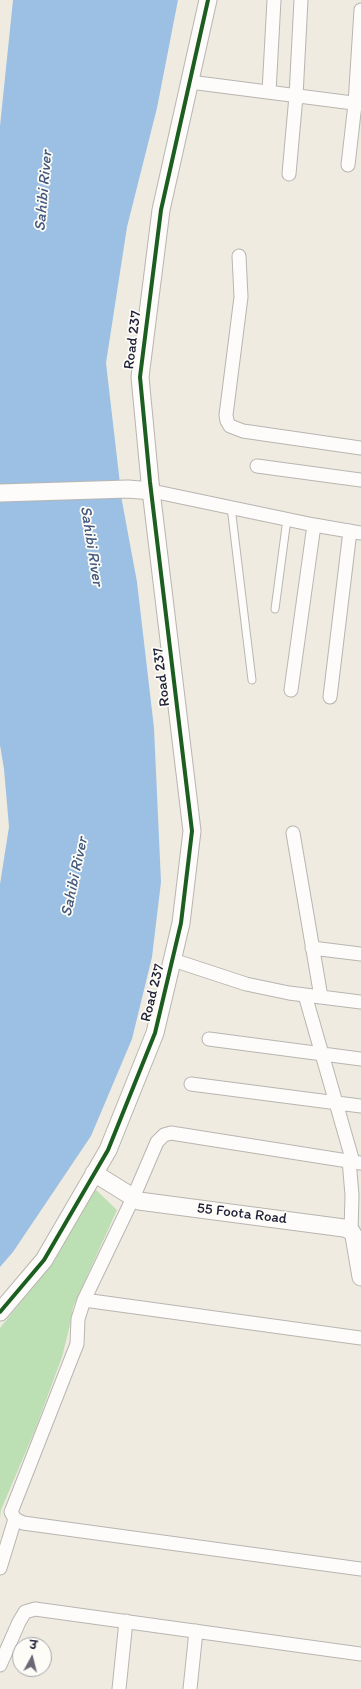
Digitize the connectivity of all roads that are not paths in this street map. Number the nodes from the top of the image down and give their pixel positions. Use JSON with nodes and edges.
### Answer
{"nodes":[{"id":1,"x":208,"y":0,"type":"edge"},
{"id":2,"x":274,"y":0,"type":"edge"},
{"id":3,"x":301,"y":0,"type":"edge"},
{"id":4,"x":361,"y":10,"type":"edge"},
{"id":5,"x":190,"y":82,"type":"junction"},
{"id":6,"x":269,"y":92,"type":"junction"},
{"id":7,"x":296,"y":96,"type":"junction"},
{"id":8,"x":358,"y":104,"type":"edge"},
{"id":9,"x":348,"y":165,"type":"dead end"},
{"id":10,"x":289,"y":174,"type":"dead end"},
{"id":11,"x":239,"y":256,"type":"dead end"},
{"id":12,"x":361,"y":448,"type":"edge"},
{"id":13,"x":257,"y":466,"type":"dead end"},
{"id":14,"x":361,"y":480,"type":"edge"},
{"id":15,"x":152,"y":491,"type":"junction"},
{"id":16,"x":0,"y":493,"type":"edge"},
{"id":17,"x":231,"y":507,"type":"junction"},
{"id":18,"x":287,"y":519,"type":"junction"},
{"id":19,"x":314,"y":525,"type":"junction"},
{"id":20,"x":356,"y":532,"type":"edge"},
{"id":21,"x":274,"y":609,"type":"dead end"},
{"id":22,"x":252,"y":680,"type":"dead end"},
{"id":23,"x":291,"y":690,"type":"dead end"},
{"id":24,"x":330,"y":697,"type":"dead end"},
{"id":25,"x":293,"y":833,"type":"dead end"},
{"id":26,"x":312,"y":948,"type":"junction"},
{"id":27,"x":361,"y":954,"type":"edge"},
{"id":28,"x":173,"y":960,"type":"junction"},
{"id":29,"x":305,"y":995,"type":"junction"},
{"id":30,"x":321,"y":997,"type":"junction"},
{"id":31,"x":361,"y":1002,"type":"edge"},
{"id":32,"x":209,"y":1039,"type":"dead end"},
{"id":33,"x":322,"y":1054,"type":"junction"},
{"id":34,"x":361,"y":1059,"type":"edge"},
{"id":35,"x":191,"y":1084,"type":"dead end"},
{"id":36,"x":336,"y":1103,"type":"junction"},
{"id":37,"x":361,"y":1106,"type":"edge"},
{"id":38,"x":354,"y":1162,"type":"edge"},
{"id":39,"x":94,"y":1172,"type":"junction"},
{"id":40,"x":133,"y":1198,"type":"junction"},
{"id":41,"x":355,"y":1234,"type":"edge"},
{"id":42,"x":361,"y":1277,"type":"edge"},
{"id":43,"x":84,"y":1300,"type":"junction"},
{"id":44,"x":0,"y":1312,"type":"edge"},
{"id":45,"x":361,"y":1338,"type":"edge"},
{"id":46,"x":15,"y":1519,"type":"junction"},
{"id":47,"x":0,"y":1568,"type":"edge"},
{"id":48,"x":361,"y":1570,"type":"edge"},
{"id":49,"x":126,"y":1621,"type":"junction"},
{"id":50,"x":196,"y":1631,"type":"junction"},
{"id":51,"x":361,"y":1654,"type":"edge"},
{"id":52,"x":0,"y":1665,"type":"edge"},
{"id":53,"x":119,"y":1689,"type":"edge"},
{"id":54,"x":190,"y":1689,"type":"edge"}],
"edges":[{"from":1,"to":5,"type":"street","name":"Road 237"},
{"from":2,"to":6,"type":"street"},
{"from":3,"to":7,"type":"street"},
{"from":4,"to":8,"type":"street"},
{"from":5,"to":6,"type":"street"},
{"from":5,"to":15,"type":"street","name":"Road 237"},
{"from":6,"to":7,"type":"street"},
{"from":7,"to":8,"type":"street"},
{"from":7,"to":10,"type":"street"},
{"from":8,"to":9,"type":"street"},
{"from":11,"to":12,"type":"street"},
{"from":13,"to":14,"type":"street"},
{"from":15,"to":16,"type":"street"},
{"from":15,"to":17,"type":"street"},
{"from":15,"to":28,"type":"street","name":"Road 237"},
{"from":17,"to":18,"type":"street"},
{"from":17,"to":22,"type":"lane"},
{"from":18,"to":19,"type":"street"},
{"from":18,"to":21,"type":"lane"},
{"from":19,"to":20,"type":"street"},
{"from":19,"to":23,"type":"street"},
{"from":20,"to":24,"type":"street"},
{"from":25,"to":26,"type":"street"},
{"from":26,"to":27,"type":"street"},
{"from":26,"to":30,"type":"street"},
{"from":28,"to":29,"type":"street"},
{"from":28,"to":39,"type":"street","name":"Road 237"},
{"from":29,"to":30,"type":"street"},
{"from":29,"to":33,"type":"street"},
{"from":30,"to":31,"type":"street"},
{"from":32,"to":33,"type":"street"},
{"from":33,"to":34,"type":"street"},
{"from":33,"to":36,"type":"street"},
{"from":35,"to":36,"type":"street"},
{"from":36,"to":37,"type":"street"},
{"from":36,"to":38,"type":"street"},
{"from":38,"to":40,"type":"street"},
{"from":38,"to":41,"type":"street"},
{"from":39,"to":40,"type":"street","name":"55 Foota Road"},
{"from":39,"to":44,"type":"street","name":"Road 237"},
{"from":40,"to":41,"type":"street","name":"55 Foota Road"},
{"from":40,"to":43,"type":"street"},
{"from":41,"to":42,"type":"street"},
{"from":43,"to":45,"type":"street"},
{"from":43,"to":46,"type":"street"},
{"from":46,"to":47,"type":"street"},
{"from":46,"to":48,"type":"street"},
{"from":49,"to":50,"type":"street"},
{"from":49,"to":52,"type":"street"},
{"from":49,"to":53,"type":"street"},
{"from":50,"to":51,"type":"street"},
{"from":50,"to":54,"type":"street"}]}
